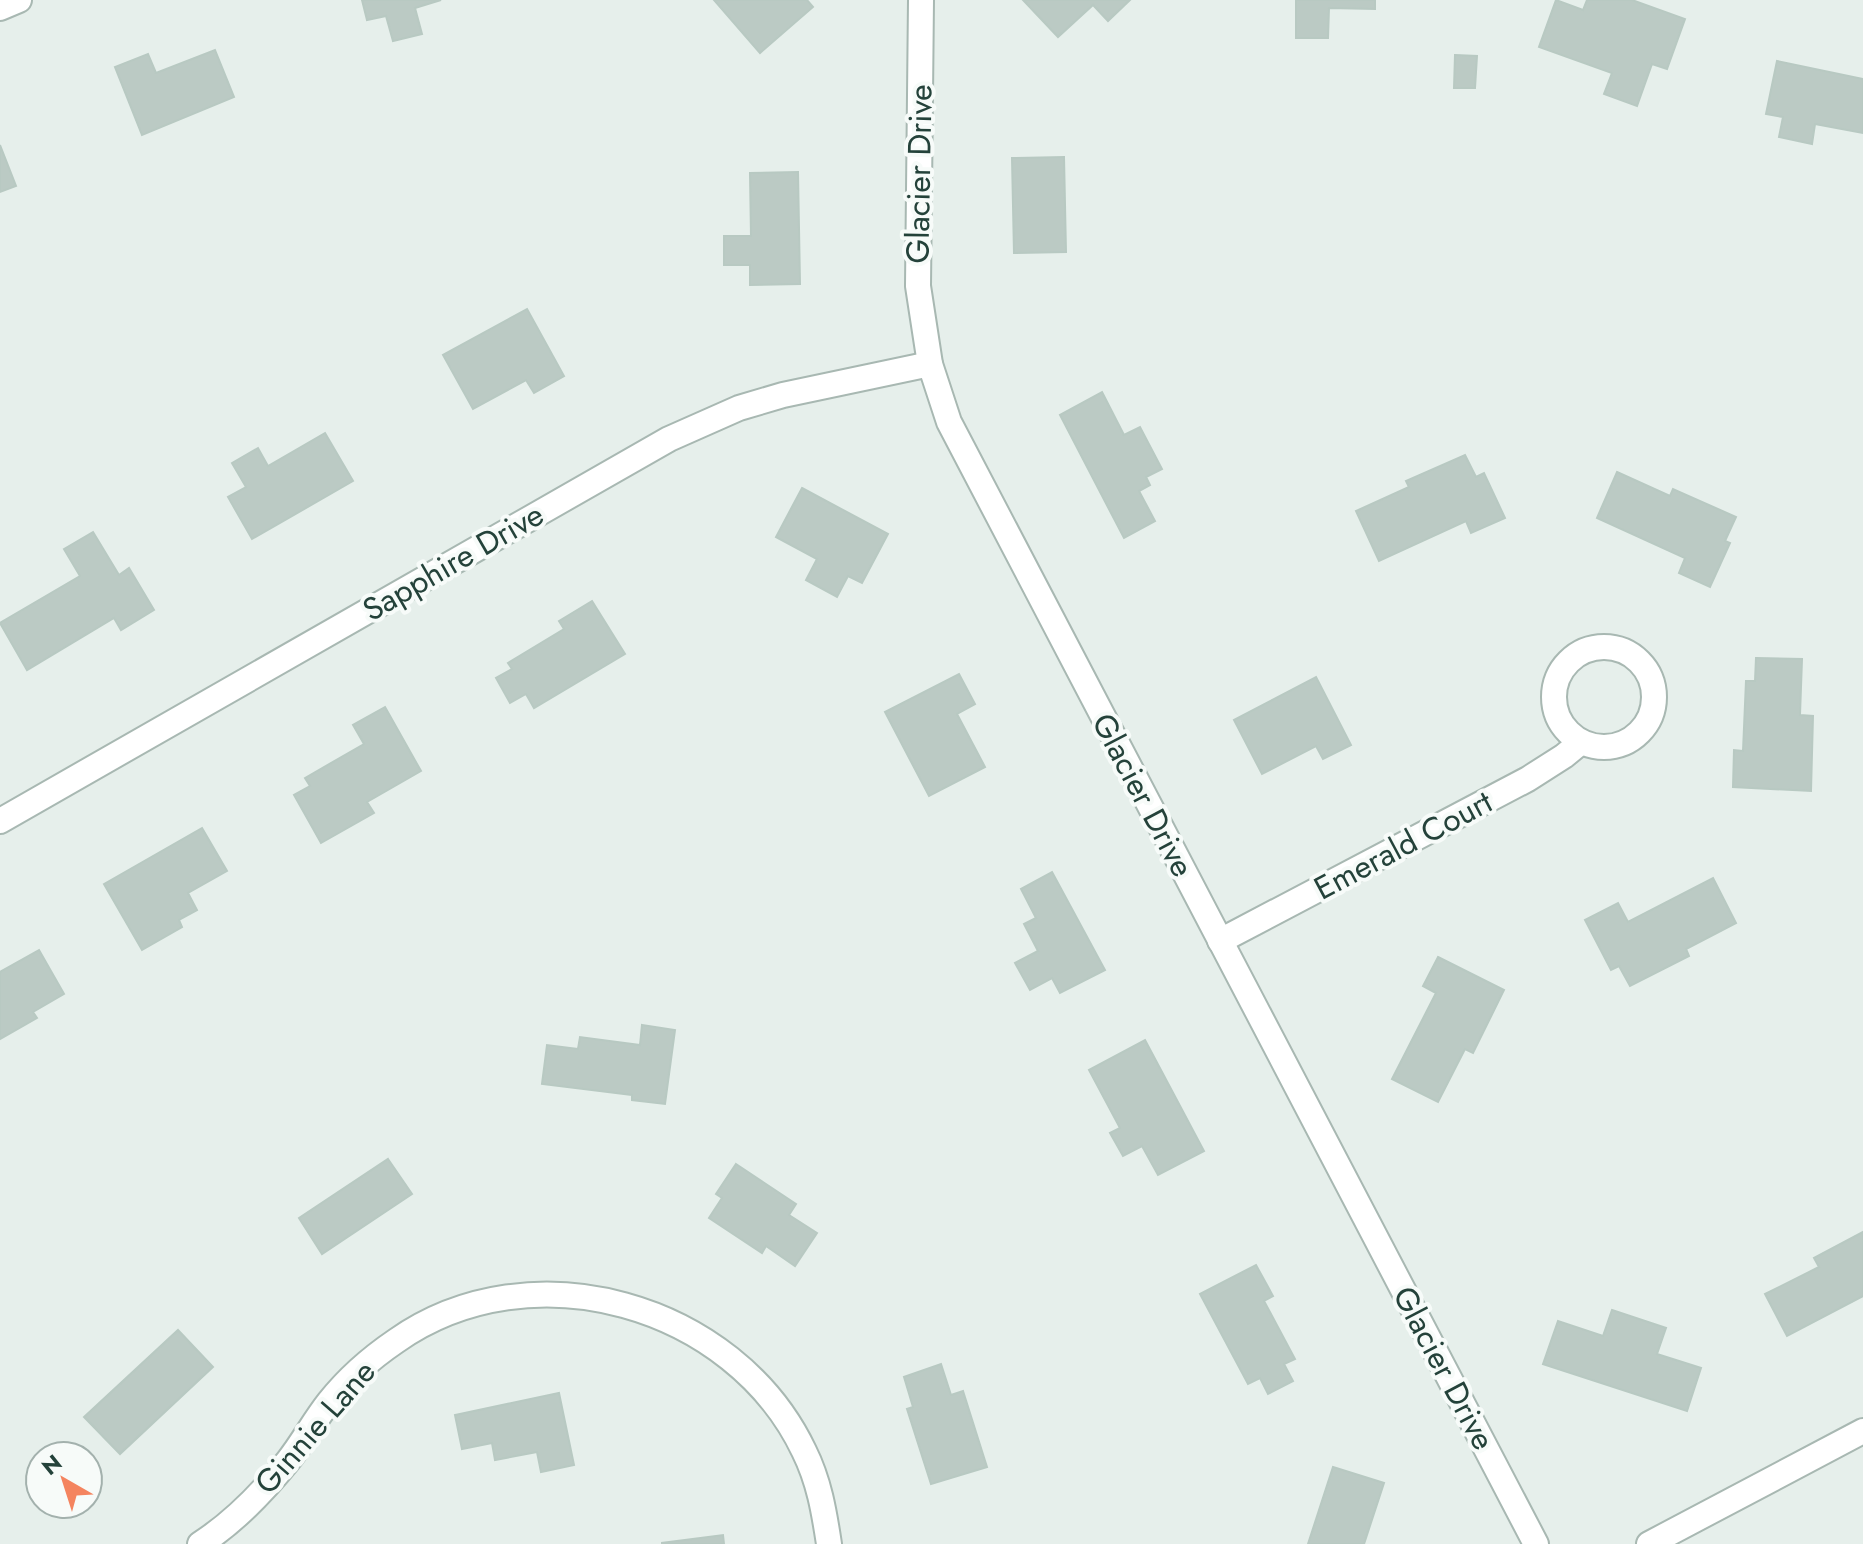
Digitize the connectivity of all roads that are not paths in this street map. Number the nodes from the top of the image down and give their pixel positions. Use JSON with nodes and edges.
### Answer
{"nodes":[{"id":1,"x":19,"y":0,"type":"edge"},
{"id":2,"x":921,"y":0,"type":"edge"},
{"id":3,"x":0,"y":8,"type":"edge"},
{"id":4,"x":930,"y":364,"type":"junction"},
{"id":5,"x":1581,"y":742,"type":"junction"},
{"id":6,"x":0,"y":821,"type":"edge"},
{"id":7,"x":1220,"y":941,"type":"junction"},
{"id":8,"x":1863,"y":1431,"type":"edge"},
{"id":9,"x":200,"y":1544,"type":"edge"},
{"id":10,"x":829,"y":1544,"type":"edge"},
{"id":11,"x":1536,"y":1544,"type":"edge"},
{"id":12,"x":1649,"y":1544,"type":"edge"}],
"edges":[{"from":1,"to":3,"type":"street"},
{"from":2,"to":4,"type":"street","name":"Glacier Drive"},
{"from":4,"to":6,"type":"street","name":"Sapphire Drive"},
{"from":4,"to":7,"type":"street","name":"Glacier Drive"},
{"from":5,"to":5,"type":"street"},
{"from":5,"to":7,"type":"street","name":"Emerald Court"},
{"from":7,"to":11,"type":"street","name":"Glacier Drive"},
{"from":8,"to":12,"type":"street"},
{"from":9,"to":10,"type":"street","name":"Ginnie Lane"}]}
